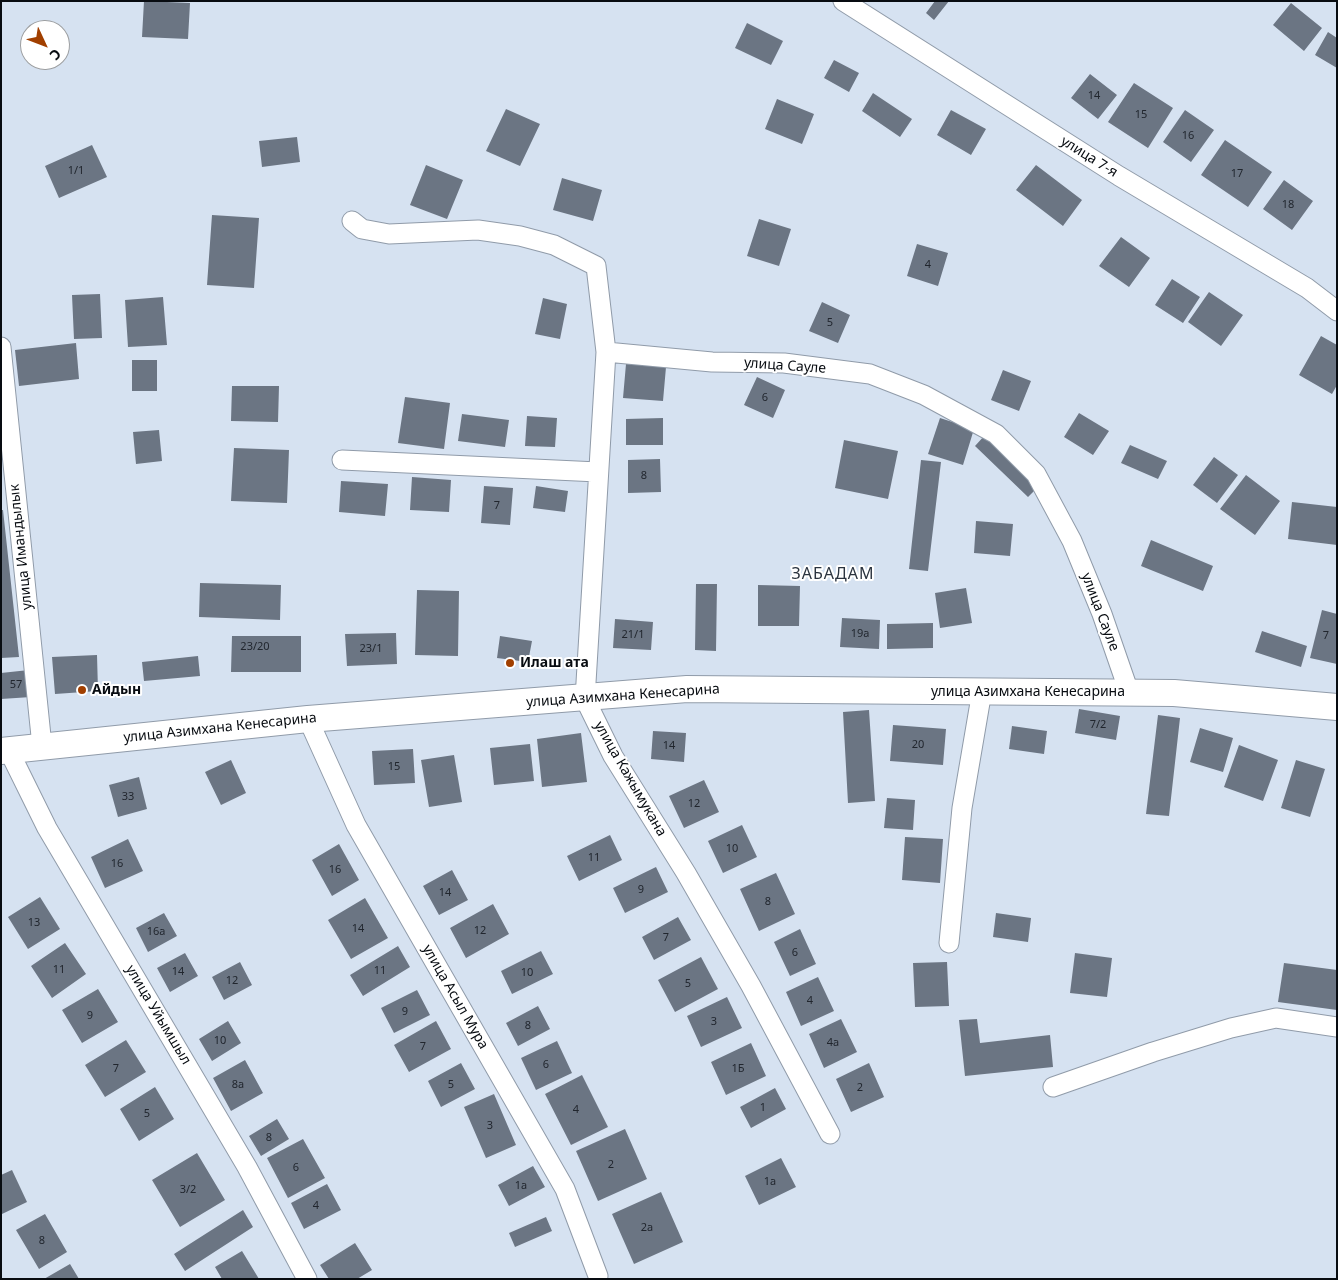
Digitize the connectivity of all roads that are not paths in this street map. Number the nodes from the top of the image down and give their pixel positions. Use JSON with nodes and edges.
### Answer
{"nodes":[{"id":1,"x":843,"y":1,"type":"edge"},
{"id":2,"x":352,"y":221,"type":"dead end"},
{"id":3,"x":1337,"y":311,"type":"edge"},
{"id":4,"x":1,"y":347,"type":"edge"},
{"id":5,"x":606,"y":352,"type":"junction"},
{"id":6,"x":342,"y":460,"type":"dead end"},
{"id":7,"x":598,"y":472,"type":"junction"},
{"id":8,"x":982,"y":691,"type":"junction"},
{"id":9,"x":1129,"y":692,"type":"junction"},
{"id":10,"x":585,"y":699,"type":"junction"},
{"id":11,"x":1337,"y":707,"type":"edge"},
{"id":12,"x":308,"y":719,"type":"junction"},
{"id":13,"x":42,"y":746,"type":"junction"},
{"id":14,"x":5,"y":751,"type":"edge"},
{"id":15,"x":949,"y":943,"type":"dead end"},
{"id":16,"x":1337,"y":1027,"type":"edge"},
{"id":17,"x":1053,"y":1087,"type":"dead end"},
{"id":18,"x":830,"y":1134,"type":"dead end"},
{"id":19,"x":598,"y":1276,"type":"dead end"},
{"id":20,"x":307,"y":1279,"type":"edge"}],
"edges":[{"from":1,"to":3,"type":"street","name":"улица 7-я"},
{"from":2,"to":5,"type":"street"},
{"from":4,"to":13,"type":"street","name":"улица Имандылык"},
{"from":5,"to":7,"type":"street","name":"улица Кажымукана"},
{"from":5,"to":9,"type":"street","name":"улица Сауле"},
{"from":6,"to":7,"type":"street"},
{"from":7,"to":10,"type":"street","name":"улица Кажымукана"},
{"from":8,"to":9,"type":"street","name":"улица Азимхана Кенесарина"},
{"from":8,"to":10,"type":"street","name":"улица Азимхана Кенесарина"},
{"from":8,"to":15,"type":"street"},
{"from":9,"to":11,"type":"street","name":"улица Азимхана Кенесарина"},
{"from":10,"to":12,"type":"street","name":"улица Азимхана Кенесарина"},
{"from":10,"to":18,"type":"street","name":"улица Кажымукана"},
{"from":12,"to":13,"type":"street","name":"улица Азимхана Кенесарина"},
{"from":12,"to":19,"type":"street","name":"улица Асыл Мура"},
{"from":13,"to":14,"type":"street","name":"улица Азимхана Кенесарина"},
{"from":14,"to":20,"type":"street","name":"улица Уйымшыл"},
{"from":16,"to":17,"type":"street"}]}
